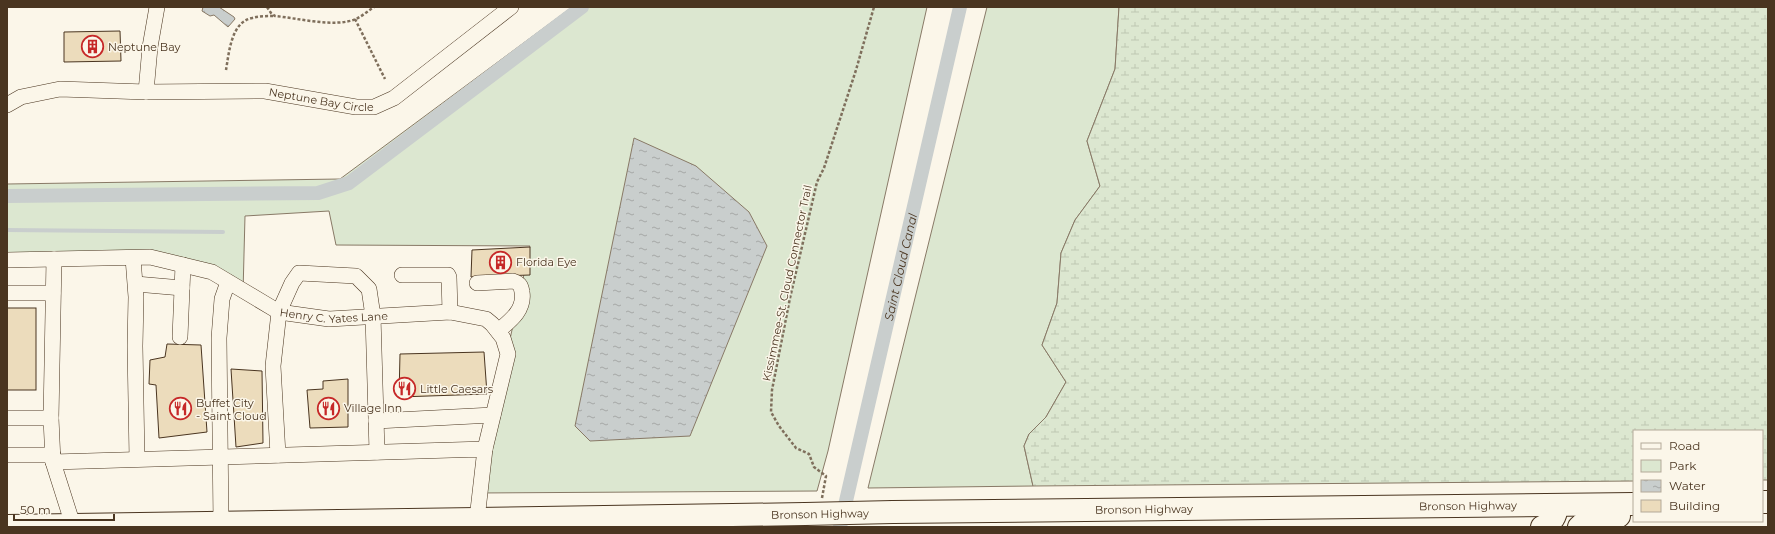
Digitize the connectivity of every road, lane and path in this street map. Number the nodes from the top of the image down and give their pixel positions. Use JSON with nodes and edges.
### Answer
{"nodes":[{"id":1,"x":157,"y":7,"type":"edge"},
{"id":2,"x":267,"y":7,"type":"edge"},
{"id":3,"x":374,"y":7,"type":"edge"},
{"id":4,"x":511,"y":7,"type":"edge"},
{"id":5,"x":874,"y":7,"type":"edge"},
{"id":6,"x":274,"y":16,"type":"junction"},
{"id":7,"x":355,"y":19,"type":"junction"},
{"id":8,"x":226,"y":70,"type":"dead end"},
{"id":9,"x":385,"y":79,"type":"dead end"},
{"id":10,"x":146,"y":92,"type":"junction"},
{"id":11,"x":7,"y":105,"type":"edge"},
{"id":12,"x":133,"y":258,"type":"junction"},
{"id":13,"x":7,"y":260,"type":"edge"},
{"id":14,"x":54,"y":260,"type":"junction"},
{"id":15,"x":183,"y":266,"type":"junction"},
{"id":16,"x":402,"y":275,"type":"dead end"},
{"id":17,"x":228,"y":282,"type":"junction"},
{"id":18,"x":136,"y":284,"type":"junction"},
{"id":19,"x":477,"y":284,"type":"dead end"},
{"id":20,"x":182,"y":288,"type":"junction"},
{"id":21,"x":7,"y":293,"type":"edge"},
{"id":22,"x":53,"y":293,"type":"junction"},
{"id":23,"x":279,"y":312,"type":"junction"},
{"id":24,"x":450,"y":312,"type":"junction"},
{"id":25,"x":373,"y":316,"type":"junction"},
{"id":26,"x":498,"y":331,"type":"junction"},
{"id":27,"x":180,"y":337,"type":"dead end"},
{"id":28,"x":493,"y":415,"type":"junction"},
{"id":29,"x":7,"y":418,"type":"edge"},
{"id":30,"x":50,"y":418,"type":"junction"},
{"id":31,"x":376,"y":421,"type":"junction"},
{"id":32,"x":485,"y":448,"type":"junction"},
{"id":33,"x":377,"y":452,"type":"junction"},
{"id":34,"x":7,"y":455,"type":"edge"},
{"id":35,"x":278,"y":455,"type":"junction"},
{"id":36,"x":220,"y":457,"type":"junction"},
{"id":37,"x":53,"y":458,"type":"junction"},
{"id":38,"x":137,"y":459,"type":"junction"},
{"id":39,"x":826,"y":476,"type":"dead end"},
{"id":40,"x":1633,"y":504,"type":"edge"},
{"id":41,"x":1557,"y":505,"type":"junction"},
{"id":42,"x":1118,"y":510,"type":"junction"},
{"id":43,"x":1633,"y":516,"type":"edge"},
{"id":44,"x":221,"y":523,"type":"junction"},
{"id":45,"x":474,"y":523,"type":"edge"},
{"id":46,"x":7,"y":526,"type":"edge"},
{"id":47,"x":72,"y":526,"type":"junction"},
{"id":48,"x":1072,"y":527,"type":"edge"},
{"id":49,"x":1542,"y":527,"type":"edge"},
{"id":50,"x":1579,"y":527,"type":"edge"}],
"edges":[{"from":1,"to":10,"type":"street"},
{"from":2,"to":6,"type":"path"},
{"from":3,"to":7,"type":"path"},
{"from":4,"to":10,"type":"street","name":"Neptune Bay Circle"},
{"from":5,"to":39,"type":"path","name":"Kissimmee-St. Cloud Connector Trail"},
{"from":6,"to":7,"type":"path"},
{"from":6,"to":8,"type":"path"},
{"from":7,"to":9,"type":"path"},
{"from":10,"to":11,"type":"street","name":"Neptune Bay Circle"},
{"from":12,"to":14,"type":"street","name":"Henry C. Yates Lane"},
{"from":12,"to":15,"type":"street","name":"Henry C. Yates Lane"},
{"from":12,"to":18,"type":"street"},
{"from":13,"to":14,"type":"street","name":"Henry C. Yates Lane"},
{"from":14,"to":22,"type":"street"},
{"from":15,"to":17,"type":"street","name":"Henry C. Yates Lane"},
{"from":15,"to":20,"type":"street"},
{"from":16,"to":24,"type":"street"},
{"from":17,"to":23,"type":"street","name":"Henry C. Yates Lane"},
{"from":17,"to":36,"type":"street"},
{"from":18,"to":20,"type":"street"},
{"from":18,"to":38,"type":"street"},
{"from":19,"to":26,"type":"street"},
{"from":20,"to":27,"type":"street"},
{"from":21,"to":22,"type":"street"},
{"from":22,"to":30,"type":"street"},
{"from":23,"to":25,"type":"street","name":"Henry C. Yates Lane"},
{"from":23,"to":25,"type":"street"},
{"from":23,"to":35,"type":"street"},
{"from":24,"to":25,"type":"street","name":"Henry C. Yates Lane"},
{"from":24,"to":26,"type":"street","name":"Henry C. Yates Lane"},
{"from":25,"to":31,"type":"street"},
{"from":26,"to":28,"type":"street","name":"Henry C. Yates Lane"},
{"from":28,"to":31,"type":"street"},
{"from":28,"to":32,"type":"street","name":"Henry C. Yates Lane"},
{"from":29,"to":30,"type":"street"},
{"from":30,"to":37,"type":"street"},
{"from":31,"to":33,"type":"street"},
{"from":32,"to":33,"type":"street"},
{"from":32,"to":45,"type":"street","name":"Henry C. Yates Lane"},
{"from":33,"to":35,"type":"street"},
{"from":34,"to":37,"type":"street"},
{"from":35,"to":36,"type":"street"},
{"from":36,"to":38,"type":"street"},
{"from":36,"to":44,"type":"street"},
{"from":37,"to":38,"type":"street"},
{"from":37,"to":47,"type":"street"},
{"from":40,"to":41,"type":"highway","name":"Bronson Highway"},
{"from":41,"to":42,"type":"highway","name":"Bronson Highway"},
{"from":41,"to":49,"type":"highway"},
{"from":42,"to":45,"type":"highway","name":"Bronson Highway","bridge":true},
{"from":42,"to":48,"type":"highway"},
{"from":43,"to":50,"type":"highway"},
{"from":44,"to":45,"type":"highway","name":"Bronson Highway"},
{"from":44,"to":47,"type":"highway","name":"Bronson Highway"},
{"from":46,"to":47,"type":"highway","name":"Bronson Highway"}]}
